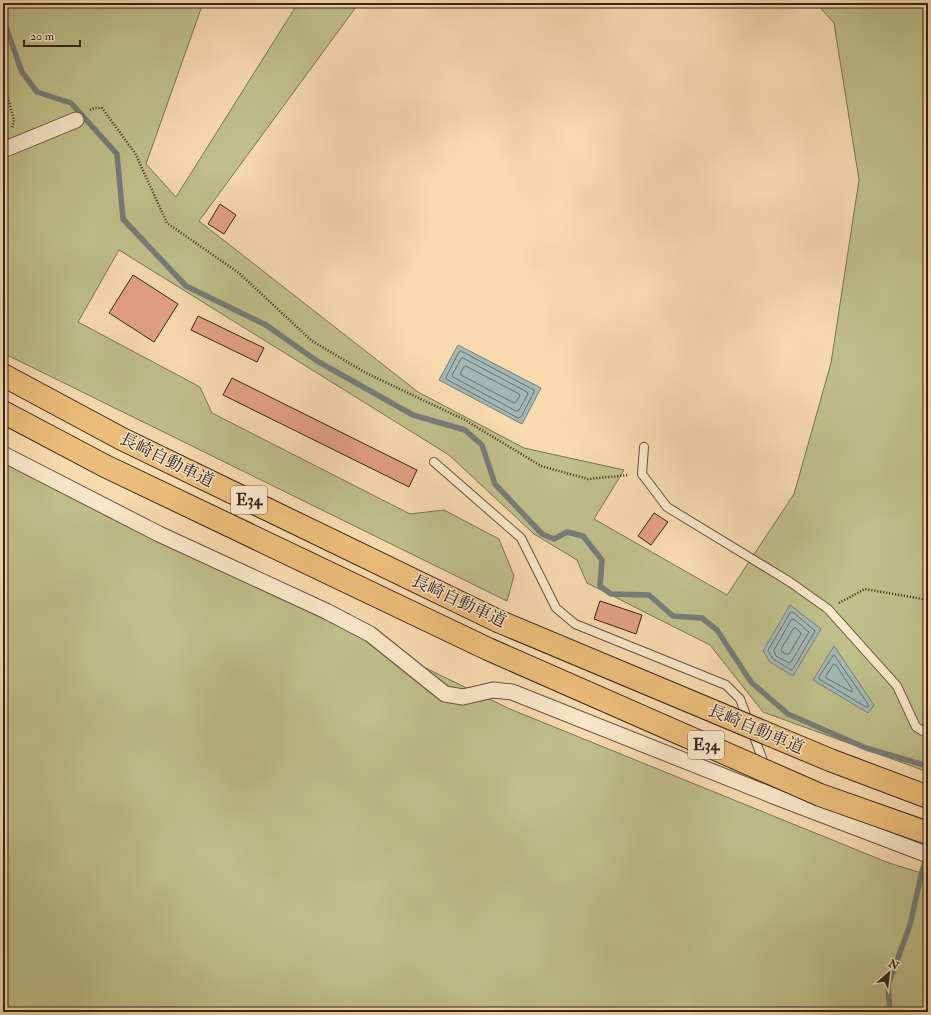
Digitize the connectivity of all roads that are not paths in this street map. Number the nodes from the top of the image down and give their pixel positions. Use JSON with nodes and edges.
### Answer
{"nodes":[{"id":1,"x":76,"y":120,"type":"dead end"},
{"id":2,"x":4,"y":150,"type":"edge"},
{"id":3,"x":3,"y":375,"type":"edge"},
{"id":4,"x":3,"y":412,"type":"edge"},
{"id":5,"x":644,"y":447,"type":"dead end"},
{"id":6,"x":3,"y":454,"type":"edge"},
{"id":7,"x":434,"y":462,"type":"dead end"},
{"id":8,"x":928,"y":734,"type":"edge"},
{"id":9,"x":776,"y":797,"type":"junction"},
{"id":10,"x":928,"y":797,"type":"edge"},
{"id":11,"x":928,"y":833,"type":"edge"},
{"id":12,"x":928,"y":855,"type":"edge"}],
"edges":[{"from":1,"to":2,"type":"street"},
{"from":3,"to":10,"type":"highway","name":"長崎自動車道","number":"E34","bridge":true},
{"from":4,"to":11,"type":"highway","name":"長崎自動車道","number":"E34","bridge":true},
{"from":5,"to":8,"type":"lane"},
{"from":6,"to":9,"type":"street"},
{"from":7,"to":9,"type":"lane"},
{"from":9,"to":12,"type":"street"}]}
